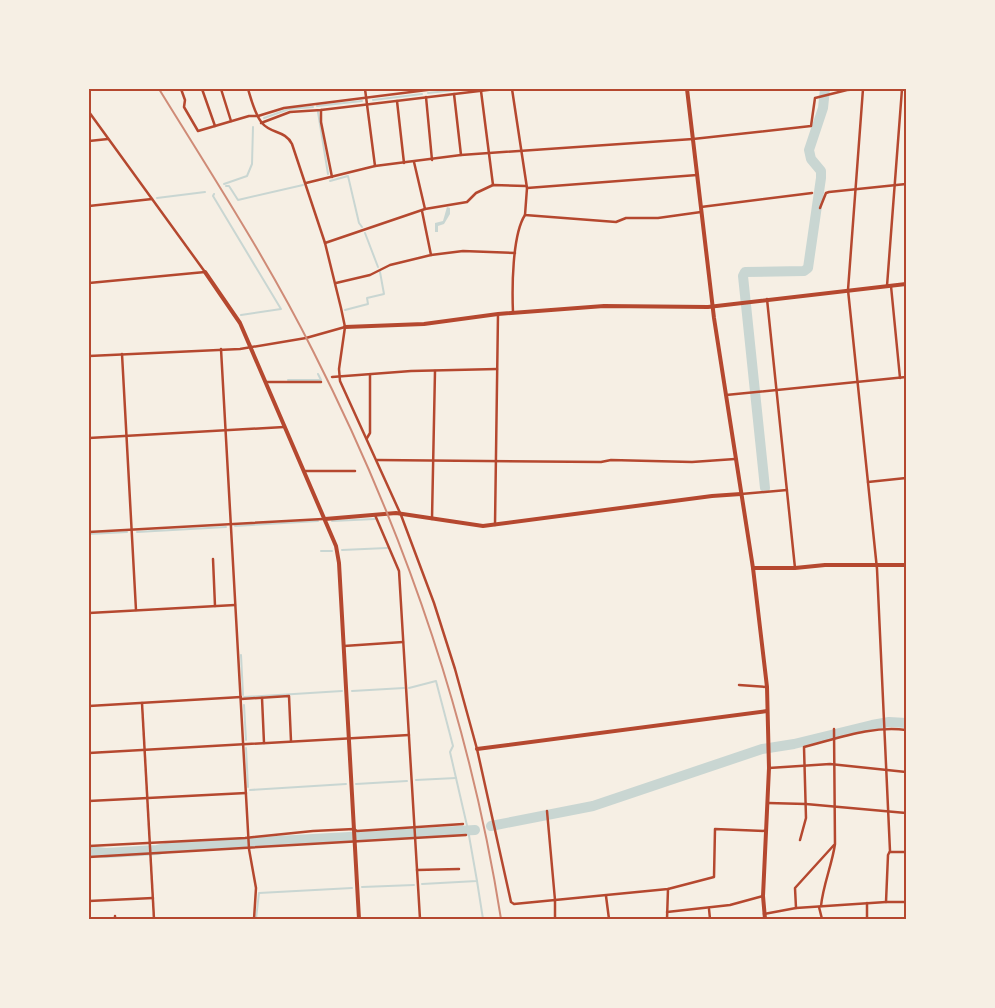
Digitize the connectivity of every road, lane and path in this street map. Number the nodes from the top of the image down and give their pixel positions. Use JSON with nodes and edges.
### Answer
{"nodes":[{"id":1,"x":181,"y":89,"type":"edge"},
{"id":2,"x":202,"y":89,"type":"edge"},
{"id":3,"x":221,"y":89,"type":"edge"},
{"id":4,"x":248,"y":89,"type":"edge"},
{"id":5,"x":365,"y":89,"type":"edge"},
{"id":6,"x":435,"y":89,"type":"edge"},
{"id":7,"x":496,"y":89,"type":"edge"},
{"id":8,"x":512,"y":89,"type":"edge"},
{"id":9,"x":687,"y":89,"type":"edge"},
{"id":10,"x":861,"y":89,"type":"edge"},
{"id":11,"x":902,"y":89,"type":"edge"},
{"id":12,"x":481,"y":90,"type":"junction"},
{"id":13,"x":454,"y":94,"type":"junction"},
{"id":14,"x":366,"y":97,"type":"junction"},
{"id":15,"x":426,"y":97,"type":"junction"},
{"id":16,"x":397,"y":101,"type":"junction"},
{"id":17,"x":367,"y":104,"type":"junction"},
{"id":18,"x":321,"y":110,"type":"junction"},
{"id":19,"x":89,"y":112,"type":"edge"},
{"id":20,"x":258,"y":116,"type":"junction"},
{"id":21,"x":231,"y":121,"type":"junction"},
{"id":22,"x":261,"y":123,"type":"junction"},
{"id":23,"x":215,"y":126,"type":"junction"},
{"id":24,"x":108,"y":139,"type":"junction"},
{"id":25,"x":693,"y":139,"type":"junction"},
{"id":26,"x":89,"y":141,"type":"edge"},
{"id":27,"x":520,"y":152,"type":"junction"},
{"id":28,"x":490,"y":154,"type":"junction"},
{"id":29,"x":461,"y":155,"type":"junction"},
{"id":30,"x":432,"y":160,"type":"junction"},
{"id":31,"x":414,"y":162,"type":"junction"},
{"id":32,"x":404,"y":163,"type":"junction"},
{"id":33,"x":374,"y":166,"type":"junction"},
{"id":34,"x":697,"y":175,"type":"junction"},
{"id":35,"x":332,"y":177,"type":"junction"},
{"id":36,"x":305,"y":183,"type":"junction"},
{"id":37,"x":906,"y":184,"type":"edge"},
{"id":38,"x":494,"y":185,"type":"junction"},
{"id":39,"x":894,"y":186,"type":"junction"},
{"id":40,"x":526,"y":187,"type":"junction"},
{"id":41,"x":856,"y":189,"type":"junction"},
{"id":42,"x":812,"y":193,"type":"dead end"},
{"id":43,"x":153,"y":199,"type":"junction"},
{"id":44,"x":89,"y":206,"type":"edge"},
{"id":45,"x":820,"y":208,"type":"dead end"},
{"id":46,"x":701,"y":209,"type":"junction"},
{"id":47,"x":423,"y":210,"type":"junction"},
{"id":48,"x":525,"y":215,"type":"junction"},
{"id":49,"x":325,"y":243,"type":"junction"},
{"id":50,"x":515,"y":253,"type":"junction"},
{"id":51,"x":431,"y":255,"type":"junction"},
{"id":52,"x":205,"y":272,"type":"junction"},
{"id":53,"x":89,"y":283,"type":"edge"},
{"id":54,"x":336,"y":283,"type":"junction"},
{"id":55,"x":906,"y":284,"type":"edge"},
{"id":56,"x":889,"y":286,"type":"junction"},
{"id":57,"x":848,"y":290,"type":"junction"},
{"id":58,"x":767,"y":299,"type":"junction"},
{"id":59,"x":713,"y":306,"type":"junction"},
{"id":60,"x":513,"y":313,"type":"junction"},
{"id":61,"x":498,"y":314,"type":"junction"},
{"id":62,"x":344,"y":328,"type":"junction"},
{"id":63,"x":251,"y":347,"type":"junction"},
{"id":64,"x":221,"y":349,"type":"junction"},
{"id":65,"x":122,"y":354,"type":"junction"},
{"id":66,"x":89,"y":356,"type":"edge"},
{"id":67,"x":498,"y":368,"type":"junction"},
{"id":68,"x":434,"y":371,"type":"junction"},
{"id":69,"x":370,"y":375,"type":"junction"},
{"id":70,"x":332,"y":377,"type":"dead end"},
{"id":71,"x":340,"y":377,"type":"junction"},
{"id":72,"x":906,"y":377,"type":"edge"},
{"id":73,"x":900,"y":378,"type":"junction"},
{"id":74,"x":266,"y":382,"type":"junction"},
{"id":75,"x":321,"y":382,"type":"dead end"},
{"id":76,"x":858,"y":382,"type":"junction"},
{"id":77,"x":776,"y":391,"type":"junction"},
{"id":78,"x":726,"y":396,"type":"junction"},
{"id":79,"x":286,"y":426,"type":"junction"},
{"id":80,"x":225,"y":430,"type":"junction"},
{"id":81,"x":126,"y":436,"type":"junction"},
{"id":82,"x":89,"y":438,"type":"edge"},
{"id":83,"x":367,"y":438,"type":"junction"},
{"id":84,"x":735,"y":459,"type":"junction"},
{"id":85,"x":377,"y":460,"type":"junction"},
{"id":86,"x":433,"y":460,"type":"junction"},
{"id":87,"x":497,"y":461,"type":"junction"},
{"id":88,"x":304,"y":471,"type":"junction"},
{"id":89,"x":355,"y":471,"type":"dead end"},
{"id":90,"x":906,"y":478,"type":"edge"},
{"id":91,"x":868,"y":482,"type":"junction"},
{"id":92,"x":787,"y":490,"type":"junction"},
{"id":93,"x":741,"y":494,"type":"junction"},
{"id":94,"x":375,"y":515,"type":"junction"},
{"id":95,"x":401,"y":515,"type":"junction"},
{"id":96,"x":325,"y":519,"type":"junction"},
{"id":97,"x":432,"y":519,"type":"junction"},
{"id":98,"x":231,"y":524,"type":"junction"},
{"id":99,"x":496,"y":525,"type":"junction"},
{"id":100,"x":132,"y":530,"type":"junction"},
{"id":101,"x":89,"y":532,"type":"edge"},
{"id":102,"x":213,"y":559,"type":"dead end"},
{"id":103,"x":877,"y":565,"type":"junction"},
{"id":104,"x":906,"y":565,"type":"edge"},
{"id":105,"x":753,"y":568,"type":"junction"},
{"id":106,"x":796,"y":568,"type":"junction"},
{"id":107,"x":235,"y":605,"type":"junction"},
{"id":108,"x":215,"y":606,"type":"junction"},
{"id":109,"x":136,"y":610,"type":"junction"},
{"id":110,"x":89,"y":613,"type":"edge"},
{"id":111,"x":404,"y":642,"type":"junction"},
{"id":112,"x":344,"y":646,"type":"junction"},
{"id":113,"x":738,"y":684,"type":"dead end"},
{"id":114,"x":766,"y":687,"type":"junction"},
{"id":115,"x":241,"y":698,"type":"junction"},
{"id":116,"x":262,"y":698,"type":"junction"},
{"id":117,"x":142,"y":703,"type":"junction"},
{"id":118,"x":89,"y":706,"type":"edge"},
{"id":119,"x":767,"y":711,"type":"junction"},
{"id":120,"x":834,"y":729,"type":"dead end"},
{"id":121,"x":884,"y":729,"type":"junction"},
{"id":122,"x":906,"y":730,"type":"edge"},
{"id":123,"x":410,"y":735,"type":"junction"},
{"id":124,"x":349,"y":738,"type":"junction"},
{"id":125,"x":834,"y":739,"type":"junction"},
{"id":126,"x":291,"y":741,"type":"junction"},
{"id":127,"x":264,"y":743,"type":"junction"},
{"id":128,"x":243,"y":744,"type":"junction"},
{"id":129,"x":144,"y":749,"type":"junction"},
{"id":130,"x":477,"y":749,"type":"junction"},
{"id":131,"x":89,"y":752,"type":"edge"},
{"id":132,"x":805,"y":764,"type":"junction"},
{"id":133,"x":834,"y":765,"type":"junction"},
{"id":134,"x":769,"y":768,"type":"junction"},
{"id":135,"x":886,"y":770,"type":"junction"},
{"id":136,"x":906,"y":772,"type":"edge"},
{"id":137,"x":246,"y":793,"type":"junction"},
{"id":138,"x":147,"y":798,"type":"junction"},
{"id":139,"x":89,"y":801,"type":"edge"},
{"id":140,"x":768,"y":803,"type":"junction"},
{"id":141,"x":806,"y":804,"type":"junction"},
{"id":142,"x":835,"y":806,"type":"junction"},
{"id":143,"x":548,"y":811,"type":"dead end"},
{"id":144,"x":888,"y":811,"type":"junction"},
{"id":145,"x":906,"y":812,"type":"edge"},
{"id":146,"x":463,"y":824,"type":"dead end"},
{"id":147,"x":414,"y":828,"type":"junction"},
{"id":148,"x":354,"y":831,"type":"junction"},
{"id":149,"x":766,"y":831,"type":"junction"},
{"id":150,"x":466,"y":835,"type":"dead end"},
{"id":151,"x":415,"y":837,"type":"junction"},
{"id":152,"x":249,"y":838,"type":"junction"},
{"id":153,"x":800,"y":840,"type":"dead end"},
{"id":154,"x":354,"y":841,"type":"junction"},
{"id":155,"x":150,"y":844,"type":"junction"},
{"id":156,"x":835,"y":844,"type":"junction"},
{"id":157,"x":89,"y":846,"type":"edge"},
{"id":158,"x":249,"y":847,"type":"junction"},
{"id":159,"x":890,"y":852,"type":"junction"},
{"id":160,"x":906,"y":852,"type":"edge"},
{"id":161,"x":151,"y":853,"type":"junction"},
{"id":162,"x":89,"y":857,"type":"edge"},
{"id":163,"x":459,"y":868,"type":"dead end"},
{"id":164,"x":417,"y":870,"type":"junction"},
{"id":165,"x":668,"y":889,"type":"junction"},
{"id":166,"x":606,"y":896,"type":"junction"},
{"id":167,"x":763,"y":896,"type":"junction"},
{"id":168,"x":153,"y":898,"type":"junction"},
{"id":169,"x":555,"y":900,"type":"junction"},
{"id":170,"x":89,"y":901,"type":"edge"},
{"id":171,"x":886,"y":902,"type":"junction"},
{"id":172,"x":906,"y":902,"type":"edge"},
{"id":173,"x":867,"y":903,"type":"junction"},
{"id":174,"x":820,"y":907,"type":"junction"},
{"id":175,"x":709,"y":908,"type":"junction"},
{"id":176,"x":796,"y":908,"type":"junction"},
{"id":177,"x":667,"y":912,"type":"junction"},
{"id":178,"x":764,"y":917,"type":"edge"},
{"id":179,"x":154,"y":919,"type":"edge"},
{"id":180,"x":254,"y":919,"type":"edge"},
{"id":181,"x":359,"y":919,"type":"edge"},
{"id":182,"x":420,"y":919,"type":"edge"},
{"id":183,"x":555,"y":919,"type":"edge"},
{"id":184,"x":609,"y":919,"type":"edge"},
{"id":185,"x":667,"y":919,"type":"edge"},
{"id":186,"x":710,"y":919,"type":"edge"},
{"id":187,"x":822,"y":919,"type":"edge"},
{"id":188,"x":867,"y":919,"type":"edge"}],
"edges":[{"from":1,"to":23,"type":"street"},
{"from":2,"to":23,"type":"street"},
{"from":3,"to":21,"type":"street"},
{"from":4,"to":20,"type":"street"},
{"from":5,"to":14,"type":"street"},
{"from":6,"to":14,"type":"street"},
{"from":7,"to":12,"type":"street"},
{"from":8,"to":27,"type":"street"},
{"from":9,"to":25,"type":"street"},
{"from":10,"to":25,"type":"street"},
{"from":10,"to":41,"type":"street"},
{"from":11,"to":39,"type":"street"},
{"from":12,"to":13,"type":"street"},
{"from":12,"to":28,"type":"street"},
{"from":13,"to":15,"type":"street"},
{"from":13,"to":29,"type":"street"},
{"from":14,"to":17,"type":"street"},
{"from":14,"to":20,"type":"street"},
{"from":15,"to":16,"type":"street"},
{"from":15,"to":30,"type":"street"},
{"from":16,"to":17,"type":"street"},
{"from":16,"to":32,"type":"street"},
{"from":17,"to":18,"type":"street"},
{"from":17,"to":33,"type":"street"},
{"from":18,"to":22,"type":"street"},
{"from":18,"to":35,"type":"street"},
{"from":19,"to":24,"type":"street"},
{"from":20,"to":21,"type":"street"},
{"from":20,"to":22,"type":"street"},
{"from":21,"to":23,"type":"street"},
{"from":22,"to":36,"type":"street"},
{"from":24,"to":26,"type":"street"},
{"from":24,"to":43,"type":"street"},
{"from":25,"to":27,"type":"street"},
{"from":25,"to":34,"type":"street"},
{"from":27,"to":28,"type":"street"},
{"from":27,"to":40,"type":"street"},
{"from":28,"to":29,"type":"street"},
{"from":28,"to":38,"type":"street"},
{"from":29,"to":30,"type":"street"},
{"from":30,"to":31,"type":"street"},
{"from":31,"to":32,"type":"street"},
{"from":31,"to":47,"type":"street"},
{"from":32,"to":33,"type":"street"},
{"from":33,"to":35,"type":"street"},
{"from":34,"to":40,"type":"street"},
{"from":34,"to":46,"type":"street"},
{"from":35,"to":36,"type":"street"},
{"from":36,"to":49,"type":"street"},
{"from":37,"to":39,"type":"street"},
{"from":38,"to":40,"type":"street"},
{"from":38,"to":47,"type":"street"},
{"from":39,"to":41,"type":"street"},
{"from":39,"to":56,"type":"street"},
{"from":40,"to":48,"type":"street"},
{"from":41,"to":45,"type":"street"},
{"from":41,"to":57,"type":"street"},
{"from":42,"to":46,"type":"street"},
{"from":43,"to":44,"type":"street"},
{"from":43,"to":52,"type":"street"},
{"from":46,"to":48,"type":"street"},
{"from":46,"to":59,"type":"street"},
{"from":47,"to":49,"type":"street"},
{"from":47,"to":51,"type":"street"},
{"from":48,"to":50,"type":"street"},
{"from":49,"to":54,"type":"street"},
{"from":50,"to":51,"type":"street"},
{"from":50,"to":60,"type":"street"},
{"from":51,"to":54,"type":"street"},
{"from":52,"to":53,"type":"street"},
{"from":52,"to":63,"type":"street"},
{"from":54,"to":62,"type":"street"},
{"from":55,"to":56,"type":"street"},
{"from":56,"to":57,"type":"street"},
{"from":56,"to":73,"type":"street"},
{"from":57,"to":58,"type":"street"},
{"from":57,"to":76,"type":"street"},
{"from":58,"to":59,"type":"street"},
{"from":58,"to":77,"type":"street"},
{"from":59,"to":60,"type":"street"},
{"from":59,"to":78,"type":"street"},
{"from":60,"to":61,"type":"street"},
{"from":61,"to":62,"type":"street"},
{"from":61,"to":67,"type":"street"},
{"from":62,"to":63,"type":"street"},
{"from":62,"to":71,"type":"street"},
{"from":63,"to":64,"type":"street"},
{"from":63,"to":74,"type":"street"},
{"from":64,"to":65,"type":"street"},
{"from":64,"to":80,"type":"street"},
{"from":65,"to":66,"type":"street"},
{"from":65,"to":81,"type":"street"},
{"from":67,"to":68,"type":"street"},
{"from":67,"to":87,"type":"street"},
{"from":68,"to":69,"type":"street"},
{"from":68,"to":86,"type":"street"},
{"from":69,"to":71,"type":"street"},
{"from":69,"to":83,"type":"street"},
{"from":70,"to":71,"type":"street"},
{"from":71,"to":83,"type":"street"},
{"from":72,"to":73,"type":"street"},
{"from":73,"to":76,"type":"street"},
{"from":74,"to":75,"type":"street"},
{"from":74,"to":79,"type":"street"},
{"from":76,"to":77,"type":"street"},
{"from":76,"to":91,"type":"street"},
{"from":77,"to":78,"type":"street"},
{"from":77,"to":92,"type":"street"},
{"from":78,"to":84,"type":"street"},
{"from":79,"to":80,"type":"street"},
{"from":79,"to":88,"type":"street"},
{"from":80,"to":81,"type":"street"},
{"from":80,"to":98,"type":"street"},
{"from":81,"to":82,"type":"street"},
{"from":81,"to":100,"type":"street"},
{"from":83,"to":85,"type":"street"},
{"from":84,"to":87,"type":"street"},
{"from":84,"to":93,"type":"street"},
{"from":85,"to":86,"type":"street"},
{"from":85,"to":95,"type":"street"},
{"from":86,"to":87,"type":"street"},
{"from":86,"to":97,"type":"street"},
{"from":87,"to":99,"type":"street"},
{"from":88,"to":89,"type":"street"},
{"from":88,"to":96,"type":"street"},
{"from":90,"to":91,"type":"street"},
{"from":91,"to":103,"type":"street"},
{"from":92,"to":93,"type":"street"},
{"from":92,"to":106,"type":"street"},
{"from":93,"to":99,"type":"street"},
{"from":93,"to":105,"type":"street"},
{"from":94,"to":95,"type":"street"},
{"from":94,"to":96,"type":"street"},
{"from":94,"to":111,"type":"street"},
{"from":95,"to":97,"type":"street"},
{"from":95,"to":130,"type":"street"},
{"from":96,"to":98,"type":"street"},
{"from":96,"to":112,"type":"street"},
{"from":97,"to":99,"type":"street"},
{"from":98,"to":100,"type":"street"},
{"from":98,"to":107,"type":"street"},
{"from":100,"to":101,"type":"street"},
{"from":100,"to":109,"type":"street"},
{"from":102,"to":108,"type":"street"},
{"from":103,"to":104,"type":"street"},
{"from":103,"to":106,"type":"street"},
{"from":103,"to":121,"type":"street"},
{"from":105,"to":106,"type":"street"},
{"from":105,"to":114,"type":"street"},
{"from":107,"to":108,"type":"street"},
{"from":107,"to":115,"type":"street"},
{"from":108,"to":109,"type":"street"},
{"from":109,"to":110,"type":"street"},
{"from":111,"to":112,"type":"street"},
{"from":111,"to":123,"type":"street"},
{"from":112,"to":124,"type":"street"},
{"from":113,"to":114,"type":"street"},
{"from":114,"to":119,"type":"street"},
{"from":115,"to":116,"type":"street"},
{"from":115,"to":117,"type":"street"},
{"from":115,"to":128,"type":"street"},
{"from":116,"to":126,"type":"street"},
{"from":116,"to":127,"type":"street"},
{"from":117,"to":118,"type":"street"},
{"from":117,"to":129,"type":"street"},
{"from":119,"to":130,"type":"street"},
{"from":119,"to":134,"type":"street"},
{"from":120,"to":125,"type":"street"},
{"from":121,"to":122,"type":"street"},
{"from":121,"to":125,"type":"street"},
{"from":121,"to":135,"type":"street"},
{"from":123,"to":124,"type":"street"},
{"from":123,"to":147,"type":"street"},
{"from":124,"to":126,"type":"street"},
{"from":124,"to":148,"type":"street"},
{"from":125,"to":132,"type":"street"},
{"from":125,"to":133,"type":"street"},
{"from":126,"to":127,"type":"street"},
{"from":127,"to":128,"type":"street"},
{"from":128,"to":129,"type":"street"},
{"from":128,"to":137,"type":"street"},
{"from":129,"to":131,"type":"street"},
{"from":129,"to":138,"type":"street"},
{"from":130,"to":169,"type":"street"},
{"from":132,"to":133,"type":"street"},
{"from":132,"to":134,"type":"street"},
{"from":132,"to":141,"type":"street"},
{"from":133,"to":135,"type":"street"},
{"from":133,"to":142,"type":"street"},
{"from":134,"to":140,"type":"street"},
{"from":135,"to":136,"type":"street"},
{"from":135,"to":144,"type":"street"},
{"from":137,"to":138,"type":"street"},
{"from":137,"to":152,"type":"street"},
{"from":138,"to":139,"type":"street"},
{"from":138,"to":155,"type":"street"},
{"from":140,"to":141,"type":"street"},
{"from":140,"to":149,"type":"street"},
{"from":141,"to":142,"type":"street"},
{"from":141,"to":153,"type":"street"},
{"from":142,"to":144,"type":"street"},
{"from":142,"to":156,"type":"street"},
{"from":143,"to":169,"type":"street"},
{"from":144,"to":145,"type":"street"},
{"from":144,"to":159,"type":"street"},
{"from":146,"to":147,"type":"street"},
{"from":147,"to":148,"type":"street"},
{"from":147,"to":151,"type":"street"},
{"from":148,"to":152,"type":"street"},
{"from":148,"to":154,"type":"street"},
{"from":149,"to":165,"type":"street"},
{"from":149,"to":167,"type":"street"},
{"from":150,"to":151,"type":"street"},
{"from":151,"to":154,"type":"street"},
{"from":151,"to":164,"type":"street"},
{"from":152,"to":155,"type":"street"},
{"from":152,"to":158,"type":"street"},
{"from":154,"to":158,"type":"street"},
{"from":154,"to":181,"type":"street"},
{"from":155,"to":157,"type":"street"},
{"from":155,"to":161,"type":"street"},
{"from":156,"to":174,"type":"street"},
{"from":156,"to":176,"type":"street"},
{"from":158,"to":161,"type":"street"},
{"from":158,"to":180,"type":"street"},
{"from":159,"to":160,"type":"street"},
{"from":159,"to":171,"type":"street"},
{"from":161,"to":162,"type":"street"},
{"from":161,"to":168,"type":"street"},
{"from":163,"to":164,"type":"street"},
{"from":164,"to":182,"type":"street"},
{"from":165,"to":166,"type":"street"},
{"from":165,"to":177,"type":"street"},
{"from":166,"to":169,"type":"street"},
{"from":166,"to":184,"type":"street"},
{"from":167,"to":175,"type":"street"},
{"from":167,"to":178,"type":"street"},
{"from":168,"to":170,"type":"street"},
{"from":168,"to":179,"type":"street"},
{"from":169,"to":183,"type":"street"},
{"from":171,"to":172,"type":"street"},
{"from":171,"to":173,"type":"street"},
{"from":173,"to":174,"type":"street"},
{"from":173,"to":188,"type":"street"},
{"from":174,"to":176,"type":"street"},
{"from":174,"to":187,"type":"street"},
{"from":175,"to":177,"type":"street"},
{"from":175,"to":186,"type":"street"},
{"from":176,"to":178,"type":"street"},
{"from":177,"to":185,"type":"street"}]}
